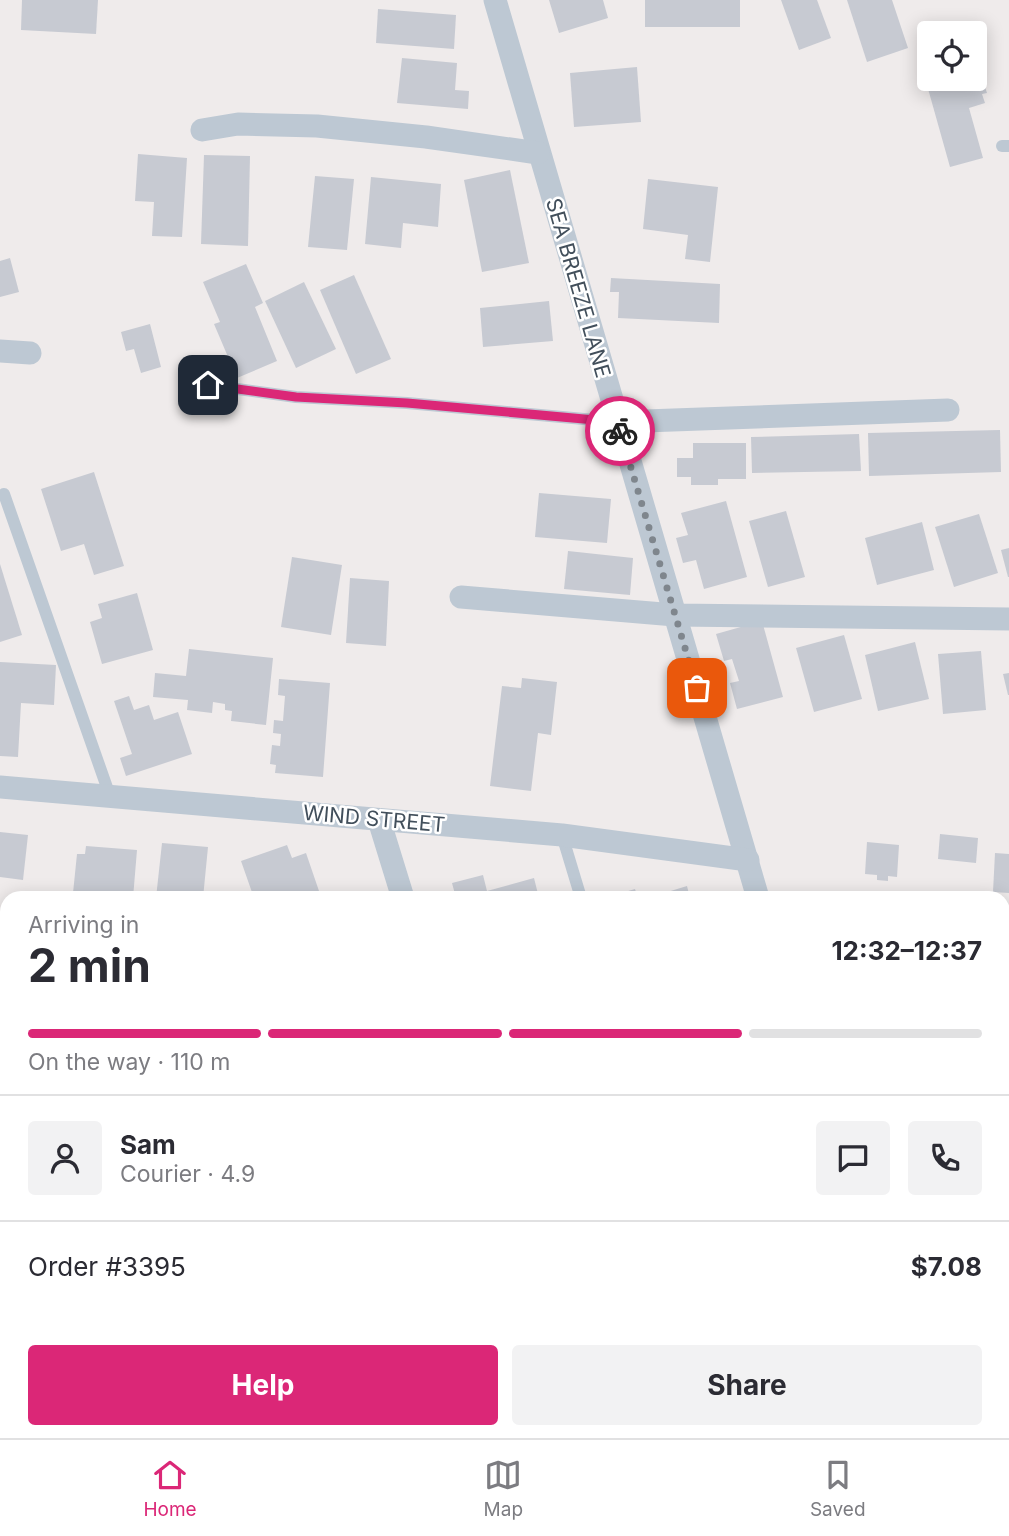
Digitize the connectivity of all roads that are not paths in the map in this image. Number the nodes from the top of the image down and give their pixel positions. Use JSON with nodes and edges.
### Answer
{"nodes":[{"id":1,"x":495,"y":0,"type":"edge"},
{"id":2,"x":202,"y":130,"type":"dead end"},
{"id":3,"x":538,"y":153,"type":"junction"},
{"id":4,"x":0,"y":351,"type":"edge"},
{"id":5,"x":30,"y":353,"type":"dead end"},
{"id":6,"x":208,"y":385,"type":"dead end"},
{"id":7,"x":948,"y":410,"type":"dead end"},
{"id":8,"x":617,"y":422,"type":"junction"},
{"id":9,"x":4,"y":494,"type":"dead end"},
{"id":10,"x":461,"y":597,"type":"dead end"},
{"id":11,"x":675,"y":615,"type":"junction"},
{"id":12,"x":1009,"y":619,"type":"edge"},
{"id":13,"x":0,"y":787,"type":"edge"},
{"id":14,"x":110,"y":796,"type":"junction"},
{"id":15,"x":379,"y":820,"type":"junction"},
{"id":16,"x":562,"y":835,"type":"junction"},
{"id":17,"x":748,"y":860,"type":"junction"},
{"id":18,"x":401,"y":891,"type":"edge"},
{"id":19,"x":579,"y":891,"type":"edge"},
{"id":20,"x":756,"y":891,"type":"edge"}],
"edges":[{"from":1,"to":3,"type":"street","name":"SEA BREEZE LANE"},
{"from":2,"to":3,"type":"street"},
{"from":3,"to":8,"type":"street","name":"SEA BREEZE LANE"},
{"from":4,"to":5,"type":"street"},
{"from":6,"to":8,"type":"lane"},
{"from":7,"to":8,"type":"street"},
{"from":8,"to":11,"type":"street","name":"SEA BREEZE LANE"},
{"from":9,"to":14,"type":"lane"},
{"from":10,"to":11,"type":"street"},
{"from":11,"to":12,"type":"street"},
{"from":11,"to":17,"type":"street","name":"SEA BREEZE LANE"},
{"from":13,"to":14,"type":"street","name":"WIND STREET"},
{"from":14,"to":15,"type":"street","name":"WIND STREET"},
{"from":15,"to":16,"type":"street","name":"WIND STREET"},
{"from":15,"to":18,"type":"street"},
{"from":16,"to":17,"type":"street","name":"WIND STREET"},
{"from":16,"to":19,"type":"lane"},
{"from":17,"to":20,"type":"street","name":"SEA BREEZE LANE"}]}
